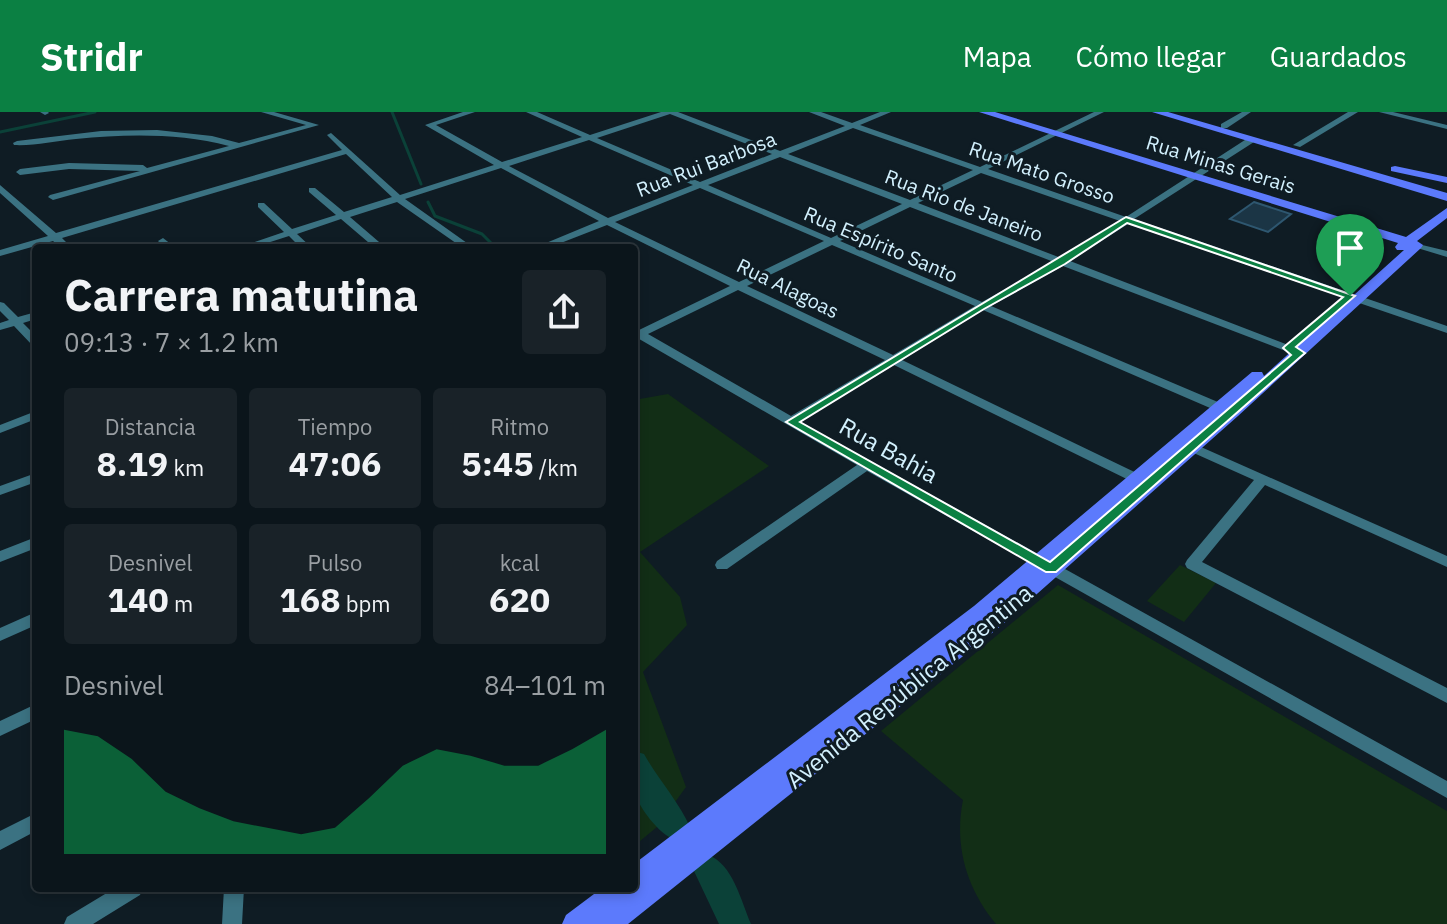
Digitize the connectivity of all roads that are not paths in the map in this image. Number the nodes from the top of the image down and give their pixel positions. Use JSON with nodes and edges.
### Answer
{"nodes":[{"id":1,"x":265,"y":112,"type":"edge"},
{"id":2,"x":530,"y":112,"type":"edge"},
{"id":3,"x":670,"y":112,"type":"edge"},
{"id":4,"x":813,"y":112,"type":"edge"},
{"id":5,"x":887,"y":112,"type":"edge"},
{"id":6,"x":984,"y":112,"type":"edge"},
{"id":7,"x":1100,"y":112,"type":"edge"},
{"id":8,"x":1157,"y":112,"type":"edge"},
{"id":9,"x":1177,"y":112,"type":"edge"},
{"id":10,"x":1247,"y":112,"type":"edge"},
{"id":11,"x":1354,"y":112,"type":"edge"},
{"id":12,"x":1383,"y":112,"type":"edge"},
{"id":13,"x":466,"y":113,"type":"edge"},
{"id":14,"x":315,"y":125,"type":"junction"},
{"id":15,"x":852,"y":125,"type":"junction"},
{"id":16,"x":1224,"y":126,"type":"junction"},
{"id":17,"x":1447,"y":127,"type":"edge"},
{"id":18,"x":1055,"y":134,"type":"junction"},
{"id":19,"x":590,"y":139,"type":"junction"},
{"id":20,"x":1251,"y":140,"type":"junction"},
{"id":21,"x":1277,"y":141,"type":"junction"},
{"id":22,"x":17,"y":143,"type":"dead end"},
{"id":23,"x":1297,"y":145,"type":"junction"},
{"id":24,"x":239,"y":146,"type":"junction"},
{"id":25,"x":347,"y":151,"type":"junction"},
{"id":26,"x":780,"y":154,"type":"junction"},
{"id":27,"x":504,"y":166,"type":"junction"},
{"id":28,"x":153,"y":170,"type":"junction"},
{"id":29,"x":982,"y":171,"type":"junction"},
{"id":30,"x":20,"y":172,"type":"dead end"},
{"id":31,"x":1194,"y":177,"type":"junction"},
{"id":32,"x":1390,"y":180,"type":"junction"},
{"id":33,"x":1447,"y":180,"type":"edge"},
{"id":34,"x":699,"y":186,"type":"junction"},
{"id":35,"x":0,"y":188,"type":"edge"},
{"id":36,"x":312,"y":190,"type":"dead end"},
{"id":37,"x":1447,"y":194,"type":"edge"},
{"id":38,"x":53,"y":197,"type":"dead end"},
{"id":39,"x":399,"y":199,"type":"junction"},
{"id":40,"x":910,"y":204,"type":"junction"},
{"id":41,"x":261,"y":205,"type":"dead end"},
{"id":42,"x":1447,"y":205,"type":"edge"},
{"id":43,"x":1447,"y":212,"type":"edge"},
{"id":44,"x":341,"y":217,"type":"junction"},
{"id":45,"x":1126,"y":219,"type":"junction"},
{"id":46,"x":611,"y":221,"type":"junction"},
{"id":47,"x":289,"y":233,"type":"junction"},
{"id":48,"x":55,"y":237,"type":"junction"},
{"id":49,"x":829,"y":242,"type":"junction"},
{"id":50,"x":63,"y":244,"type":"edge"},
{"id":51,"x":255,"y":244,"type":"edge"},
{"id":52,"x":302,"y":244,"type":"edge"},
{"id":53,"x":376,"y":244,"type":"edge"},
{"id":54,"x":463,"y":244,"type":"edge"},
{"id":55,"x":550,"y":244,"type":"edge"},
{"id":56,"x":1412,"y":244,"type":"junction"},
{"id":57,"x":0,"y":253,"type":"edge"},
{"id":58,"x":1447,"y":254,"type":"edge"},
{"id":59,"x":1062,"y":262,"type":"junction"},
{"id":60,"x":739,"y":285,"type":"junction"},
{"id":61,"x":1355,"y":298,"type":"junction"},
{"id":62,"x":0,"y":305,"type":"edge"},
{"id":63,"x":981,"y":307,"type":"junction"},
{"id":64,"x":32,"y":316,"type":"edge"},
{"id":65,"x":16,"y":321,"type":"junction"},
{"id":66,"x":0,"y":327,"type":"edge"},
{"id":67,"x":1447,"y":330,"type":"edge"},
{"id":68,"x":638,"y":333,"type":"edge"},
{"id":69,"x":638,"y":334,"type":"edge"},
{"id":70,"x":32,"y":339,"type":"edge"},
{"id":71,"x":1294,"y":350,"type":"junction"},
{"id":72,"x":895,"y":359,"type":"junction"},
{"id":73,"x":1225,"y":410,"type":"junction"},
{"id":74,"x":32,"y":417,"type":"edge"},
{"id":75,"x":791,"y":422,"type":"junction"},
{"id":76,"x":0,"y":429,"type":"edge"},
{"id":77,"x":1192,"y":447,"type":"junction"},
{"id":78,"x":866,"y":465,"type":"junction"},
{"id":79,"x":32,"y":479,"type":"edge"},
{"id":80,"x":1262,"y":480,"type":"junction"},
{"id":81,"x":1142,"y":481,"type":"junction"},
{"id":82,"x":0,"y":491,"type":"edge"},
{"id":83,"x":32,"y":544,"type":"edge"},
{"id":84,"x":0,"y":557,"type":"edge"},
{"id":85,"x":1447,"y":562,"type":"edge"},
{"id":86,"x":722,"y":565,"type":"dead end"},
{"id":87,"x":1044,"y":565,"type":"junction"},
{"id":88,"x":32,"y":620,"type":"edge"},
{"id":89,"x":0,"y":635,"type":"edge"},
{"id":90,"x":1447,"y":696,"type":"edge"},
{"id":91,"x":32,"y":713,"type":"edge"},
{"id":92,"x":0,"y":729,"type":"edge"},
{"id":93,"x":1447,"y":790,"type":"edge"},
{"id":94,"x":32,"y":823,"type":"edge"},
{"id":95,"x":0,"y":841,"type":"edge"},
{"id":96,"x":638,"y":876,"type":"edge"},
{"id":97,"x":126,"y":892,"type":"edge"},
{"id":98,"x":237,"y":892,"type":"edge"},
{"id":99,"x":617,"y":892,"type":"edge"},
{"id":100,"x":74,"y":924,"type":"edge"},
{"id":101,"x":232,"y":924,"type":"edge"},
{"id":102,"x":575,"y":924,"type":"edge"},
{"id":103,"x":607,"y":924,"type":"edge"}],
"edges":[{"from":1,"to":14,"type":"street"},
{"from":2,"to":19,"type":"street","name":"Rua Espírito Santo"},
{"from":3,"to":19,"type":"street"},
{"from":3,"to":26,"type":"street","name":"Rua Rio de Janeiro"},
{"from":4,"to":15,"type":"street","name":"Rua Mato Grosso"},
{"from":5,"to":15,"type":"street","name":"Rua Rui Barbosa"},
{"from":6,"to":18,"type":"main road","name":"Rua Minas Gerais"},
{"from":7,"to":18,"type":"street"},
{"from":8,"to":20,"type":"main road"},
{"from":9,"to":16,"type":"main road"},
{"from":10,"to":16,"type":"street"},
{"from":11,"to":23,"type":"street"},
{"from":12,"to":17,"type":"street"},
{"from":13,"to":27,"type":"street","name":"Rua Alagoas"},
{"from":14,"to":24,"type":"street"},
{"from":14,"to":25,"type":"street"},
{"from":15,"to":26,"type":"street","name":"Rua Rui Barbosa"},
{"from":15,"to":29,"type":"street","name":"Rua Mato Grosso"},
{"from":16,"to":21,"type":"main road"},
{"from":18,"to":29,"type":"street"},
{"from":18,"to":31,"type":"main road","name":"Rua Minas Gerais"},
{"from":19,"to":27,"type":"street"},
{"from":19,"to":34,"type":"street","name":"Rua Espírito Santo"},
{"from":20,"to":31,"type":"street"},
{"from":20,"to":32,"type":"main road"},
{"from":21,"to":23,"type":"main road"},
{"from":21,"to":37,"type":"main road"},
{"from":22,"to":24,"type":"street"},
{"from":23,"to":33,"type":"main road"},
{"from":24,"to":28,"type":"street"},
{"from":25,"to":39,"type":"street"},
{"from":25,"to":48,"type":"street"},
{"from":26,"to":34,"type":"street","name":"Rua Rui Barbosa"},
{"from":26,"to":40,"type":"street","name":"Rua Rio de Janeiro"},
{"from":27,"to":39,"type":"street"},
{"from":27,"to":46,"type":"street","name":"Rua Alagoas"},
{"from":28,"to":30,"type":"street"},
{"from":28,"to":38,"type":"street"},
{"from":29,"to":40,"type":"street"},
{"from":29,"to":45,"type":"street","name":"Rua Mato Grosso"},
{"from":31,"to":45,"type":"street"},
{"from":31,"to":56,"type":"main road","name":"Rua Minas Gerais"},
{"from":32,"to":37,"type":"main road"},
{"from":32,"to":42,"type":"main road"},
{"from":34,"to":46,"type":"street","name":"Rua Rui Barbosa"},
{"from":34,"to":49,"type":"street","name":"Rua Espírito Santo"},
{"from":35,"to":48,"type":"street"},
{"from":36,"to":44,"type":"street"},
{"from":39,"to":44,"type":"street"},
{"from":39,"to":54,"type":"street"},
{"from":40,"to":49,"type":"street"},
{"from":40,"to":59,"type":"street","name":"Rua Rio de Janeiro"},
{"from":41,"to":47,"type":"street"},
{"from":43,"to":56,"type":"main road","name":"Avenida República Argentina"},
{"from":44,"to":47,"type":"street"},
{"from":44,"to":53,"type":"street"},
{"from":45,"to":59,"type":"street"},
{"from":45,"to":61,"type":"street","name":"Rua Mato Grosso"},
{"from":46,"to":55,"type":"street","name":"Rua Rui Barbosa"},
{"from":46,"to":60,"type":"street","name":"Rua Alagoas"},
{"from":47,"to":51,"type":"street"},
{"from":47,"to":52,"type":"street"},
{"from":48,"to":50,"type":"street"},
{"from":48,"to":57,"type":"street"},
{"from":49,"to":60,"type":"street"},
{"from":49,"to":63,"type":"street","name":"Rua Espírito Santo"},
{"from":56,"to":58,"type":"street","name":"Rua Minas Gerais"},
{"from":56,"to":61,"type":"main road","name":"Avenida República Argentina"},
{"from":59,"to":63,"type":"street"},
{"from":59,"to":71,"type":"street","name":"Rua Rio de Janeiro"},
{"from":60,"to":68,"type":"street"},
{"from":60,"to":72,"type":"street","name":"Rua Alagoas"},
{"from":61,"to":67,"type":"street","name":"Rua Mato Grosso"},
{"from":61,"to":71,"type":"main road","name":"Avenida República Argentina"},
{"from":62,"to":65,"type":"street"},
{"from":63,"to":72,"type":"street"},
{"from":63,"to":73,"type":"street","name":"Rua Espírito Santo"},
{"from":64,"to":65,"type":"street"},
{"from":65,"to":66,"type":"street"},
{"from":65,"to":70,"type":"street"},
{"from":69,"to":75,"type":"street","name":"Rua Bahia"},
{"from":71,"to":73,"type":"main road","name":"Avenida República Argentina"},
{"from":72,"to":75,"type":"street"},
{"from":72,"to":81,"type":"street","name":"Rua Alagoas"},
{"from":73,"to":77,"type":"main road","name":"Avenida República Argentina"},
{"from":73,"to":81,"type":"main road","name":"Avenida República Argentina"},
{"from":74,"to":76,"type":"street"},
{"from":75,"to":78,"type":"street","name":"Rua Bahia"},
{"from":77,"to":80,"type":"street"},
{"from":77,"to":81,"type":"main road","name":"Avenida República Argentina"},
{"from":78,"to":86,"type":"street"},
{"from":78,"to":87,"type":"street","name":"Rua Bahia"},
{"from":79,"to":82,"type":"street"},
{"from":80,"to":85,"type":"street"},
{"from":80,"to":90,"type":"street"},
{"from":81,"to":87,"type":"main road","name":"Avenida República Argentina"},
{"from":83,"to":84,"type":"street"},
{"from":87,"to":93,"type":"street","name":"Rua Bahia"},
{"from":87,"to":96,"type":"main road","name":"Avenida República Argentina"},
{"from":87,"to":103,"type":"main road","name":"Avenida República Argentina"},
{"from":88,"to":89,"type":"street"},
{"from":91,"to":92,"type":"street"},
{"from":94,"to":95,"type":"street"},
{"from":97,"to":100,"type":"street"},
{"from":98,"to":101,"type":"street"},
{"from":99,"to":102,"type":"main road"}]}
